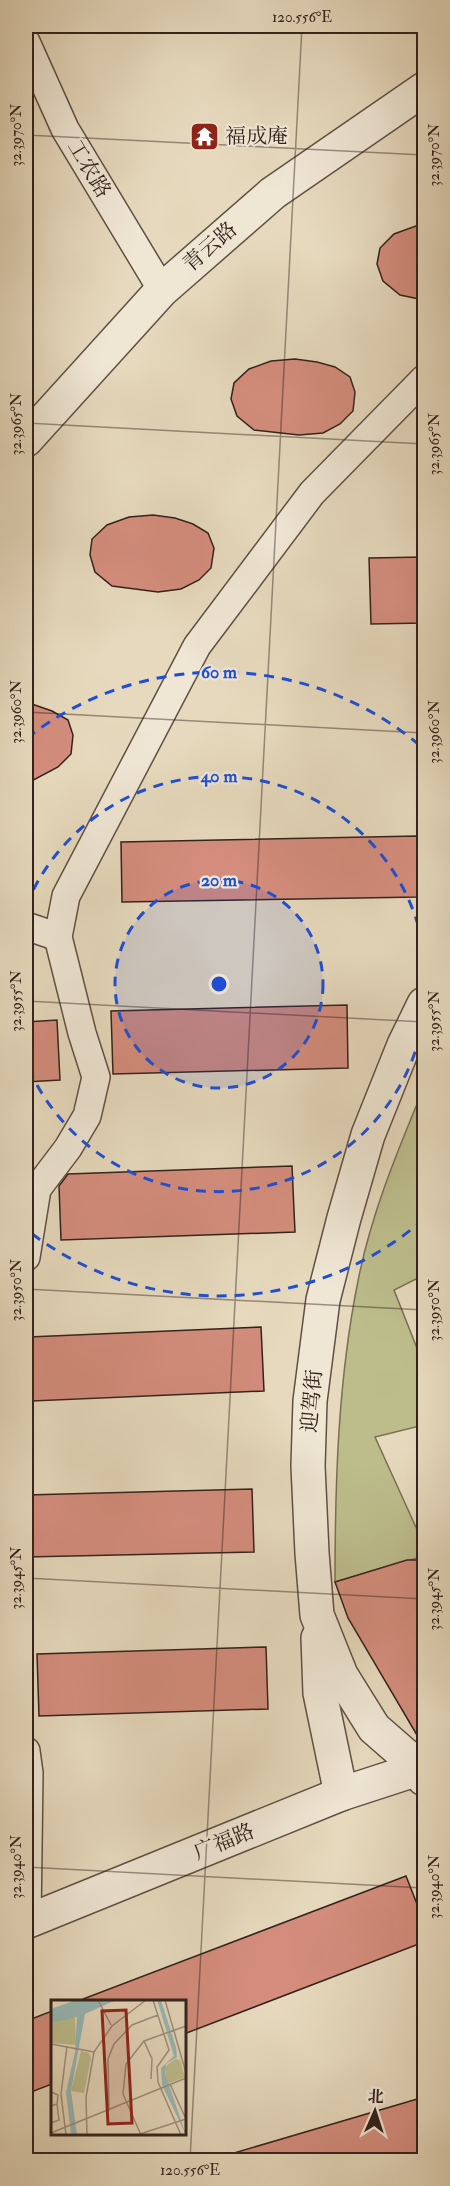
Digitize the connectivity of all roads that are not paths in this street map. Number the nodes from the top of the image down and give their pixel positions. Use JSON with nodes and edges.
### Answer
{"nodes":[{"id":1,"x":26,"y":42,"type":"edge"},
{"id":2,"x":424,"y":88,"type":"edge"},
{"id":3,"x":162,"y":290,"type":"junction"},
{"id":4,"x":424,"y":380,"type":"edge"},
{"id":5,"x":26,"y":440,"type":"edge"},
{"id":6,"x":26,"y":926,"type":"edge"},
{"id":7,"x":58,"y":937,"type":"junction"},
{"id":8,"x":424,"y":1004,"type":"edge"},
{"id":9,"x":26,"y":1257,"type":"edge"},
{"id":10,"x":317,"y":1615,"type":"junction"},
{"id":11,"x":26,"y":1751,"type":"edge"},
{"id":12,"x":423,"y":1772,"type":"edge"},
{"id":13,"x":340,"y":1794,"type":"junction"},
{"id":14,"x":26,"y":1922,"type":"edge"}],
"edges":[{"from":1,"to":3,"type":"street","name":"工农路"},
{"from":2,"to":3,"type":"street","name":"青云路"},
{"from":3,"to":5,"type":"street","name":"青云路"},
{"from":4,"to":7,"type":"street"},
{"from":6,"to":7,"type":"street"},
{"from":7,"to":9,"type":"street"},
{"from":8,"to":10,"type":"street","name":"迎驾街"},
{"from":10,"to":12,"type":"street","name":"迎驾街"},
{"from":10,"to":13,"type":"street"},
{"from":11,"to":14,"type":"street"},
{"from":12,"to":13,"type":"street","name":"广福路"},
{"from":13,"to":14,"type":"street","name":"广福路"}]}
